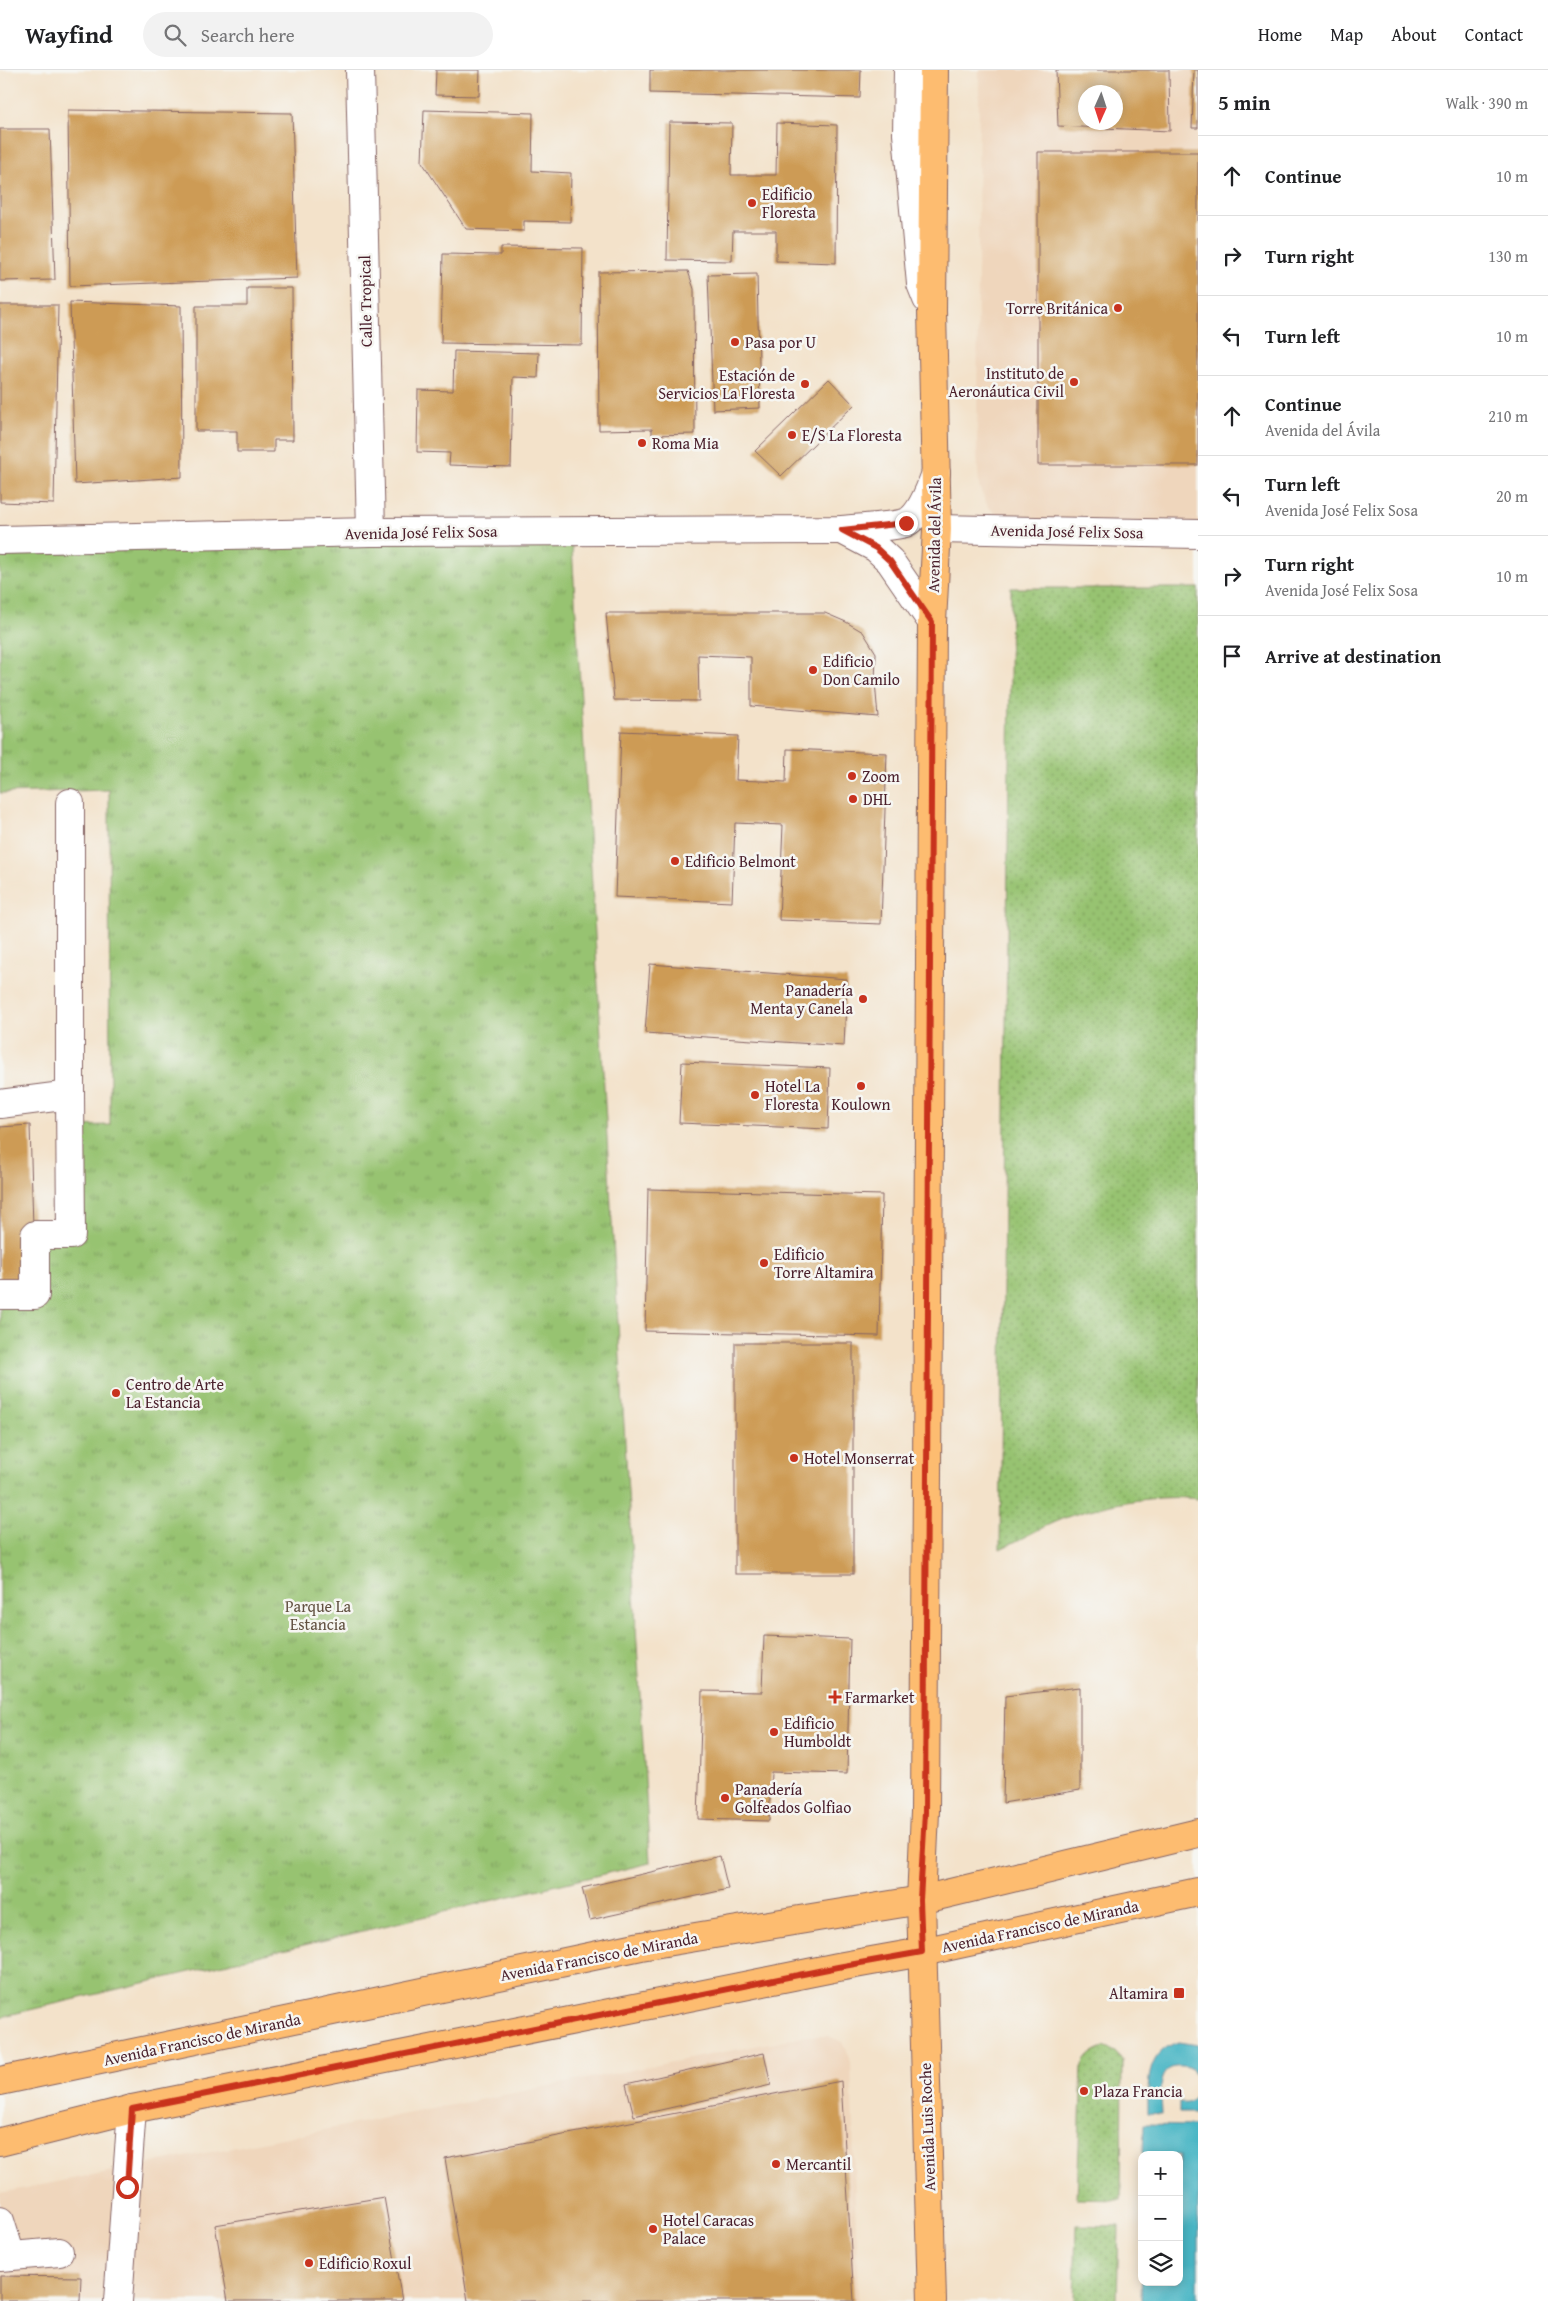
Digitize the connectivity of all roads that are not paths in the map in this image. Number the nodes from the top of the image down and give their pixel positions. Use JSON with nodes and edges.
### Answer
{"nodes":[{"id":1,"x":360,"y":70,"type":"edge"},
{"id":2,"x":908,"y":70,"type":"edge"},
{"id":3,"x":934,"y":70,"type":"edge"},
{"id":4,"x":932,"y":311,"type":"junction"},
{"id":5,"x":936,"y":474,"type":"junction"},
{"id":6,"x":937,"y":529,"type":"junction"},
{"id":7,"x":842,"y":530,"type":"junction"},
{"id":8,"x":371,"y":532,"type":"junction"},
{"id":9,"x":1198,"y":534,"type":"edge"},
{"id":10,"x":0,"y":540,"type":"edge"},
{"id":11,"x":932,"y":622,"type":"junction"},
{"id":12,"x":70,"y":803,"type":"dead end"},
{"id":13,"x":70,"y":1095,"type":"junction"},
{"id":14,"x":0,"y":1104,"type":"edge"},
{"id":15,"x":0,"y":1296,"type":"edge"},
{"id":16,"x":1198,"y":1834,"type":"edge"},
{"id":17,"x":1198,"y":1892,"type":"edge"},
{"id":18,"x":920,"y":1900,"type":"junction"},
{"id":19,"x":922,"y":1952,"type":"junction"},
{"id":20,"x":0,"y":2081,"type":"edge"},
{"id":21,"x":132,"y":2109,"type":"junction"},
{"id":22,"x":0,"y":2142,"type":"edge"},
{"id":23,"x":0,"y":2221,"type":"edge"},
{"id":24,"x":59,"y":2252,"type":"dead end"},
{"id":25,"x":5,"y":2257,"type":"edge"},
{"id":26,"x":118,"y":2301,"type":"edge"},
{"id":27,"x":932,"y":2301,"type":"edge"}],
"edges":[{"from":1,"to":8,"type":"street","name":"Calle Tropical"},
{"from":2,"to":4,"type":"street","name":"Avenida del Ávila"},
{"from":3,"to":4,"type":"main road","name":"Avenida del Ávila"},
{"from":4,"to":5,"type":"main road","name":"Avenida del Ávila"},
{"from":5,"to":6,"type":"main road","name":"Avenida del Ávila"},
{"from":5,"to":7,"type":"street","name":"Avenida José Felix Sosa"},
{"from":6,"to":9,"type":"street","name":"Avenida José Felix Sosa"},
{"from":6,"to":11,"type":"main road","name":"Avenida del Ávila"},
{"from":7,"to":8,"type":"street","name":"Avenida José Felix Sosa"},
{"from":7,"to":11,"type":"street","name":"Avenida José Felix Sosa"},
{"from":8,"to":10,"type":"street","name":"Avenida José Felix Sosa"},
{"from":11,"to":18,"type":"main road","name":"Avenida del Ávila"},
{"from":12,"to":13,"type":"street"},
{"from":13,"to":14,"type":"street"},
{"from":13,"to":15,"type":"street"},
{"from":16,"to":18,"type":"main road","name":"Avenida Francisco de Miranda"},
{"from":17,"to":19,"type":"main road","name":"Avenida Francisco de Miranda"},
{"from":18,"to":19,"type":"main road","name":"Avenida Luis Roche"},
{"from":18,"to":20,"type":"main road","name":"Avenida Francisco de Miranda"},
{"from":19,"to":21,"type":"main road","name":"Avenida Francisco de Miranda"},
{"from":19,"to":27,"type":"main road","name":"Avenida Luis Roche"},
{"from":21,"to":22,"type":"main road","name":"Avenida Francisco de Miranda"},
{"from":21,"to":26,"type":"street"},
{"from":23,"to":25,"type":"street"},
{"from":24,"to":25,"type":"street"}]}
